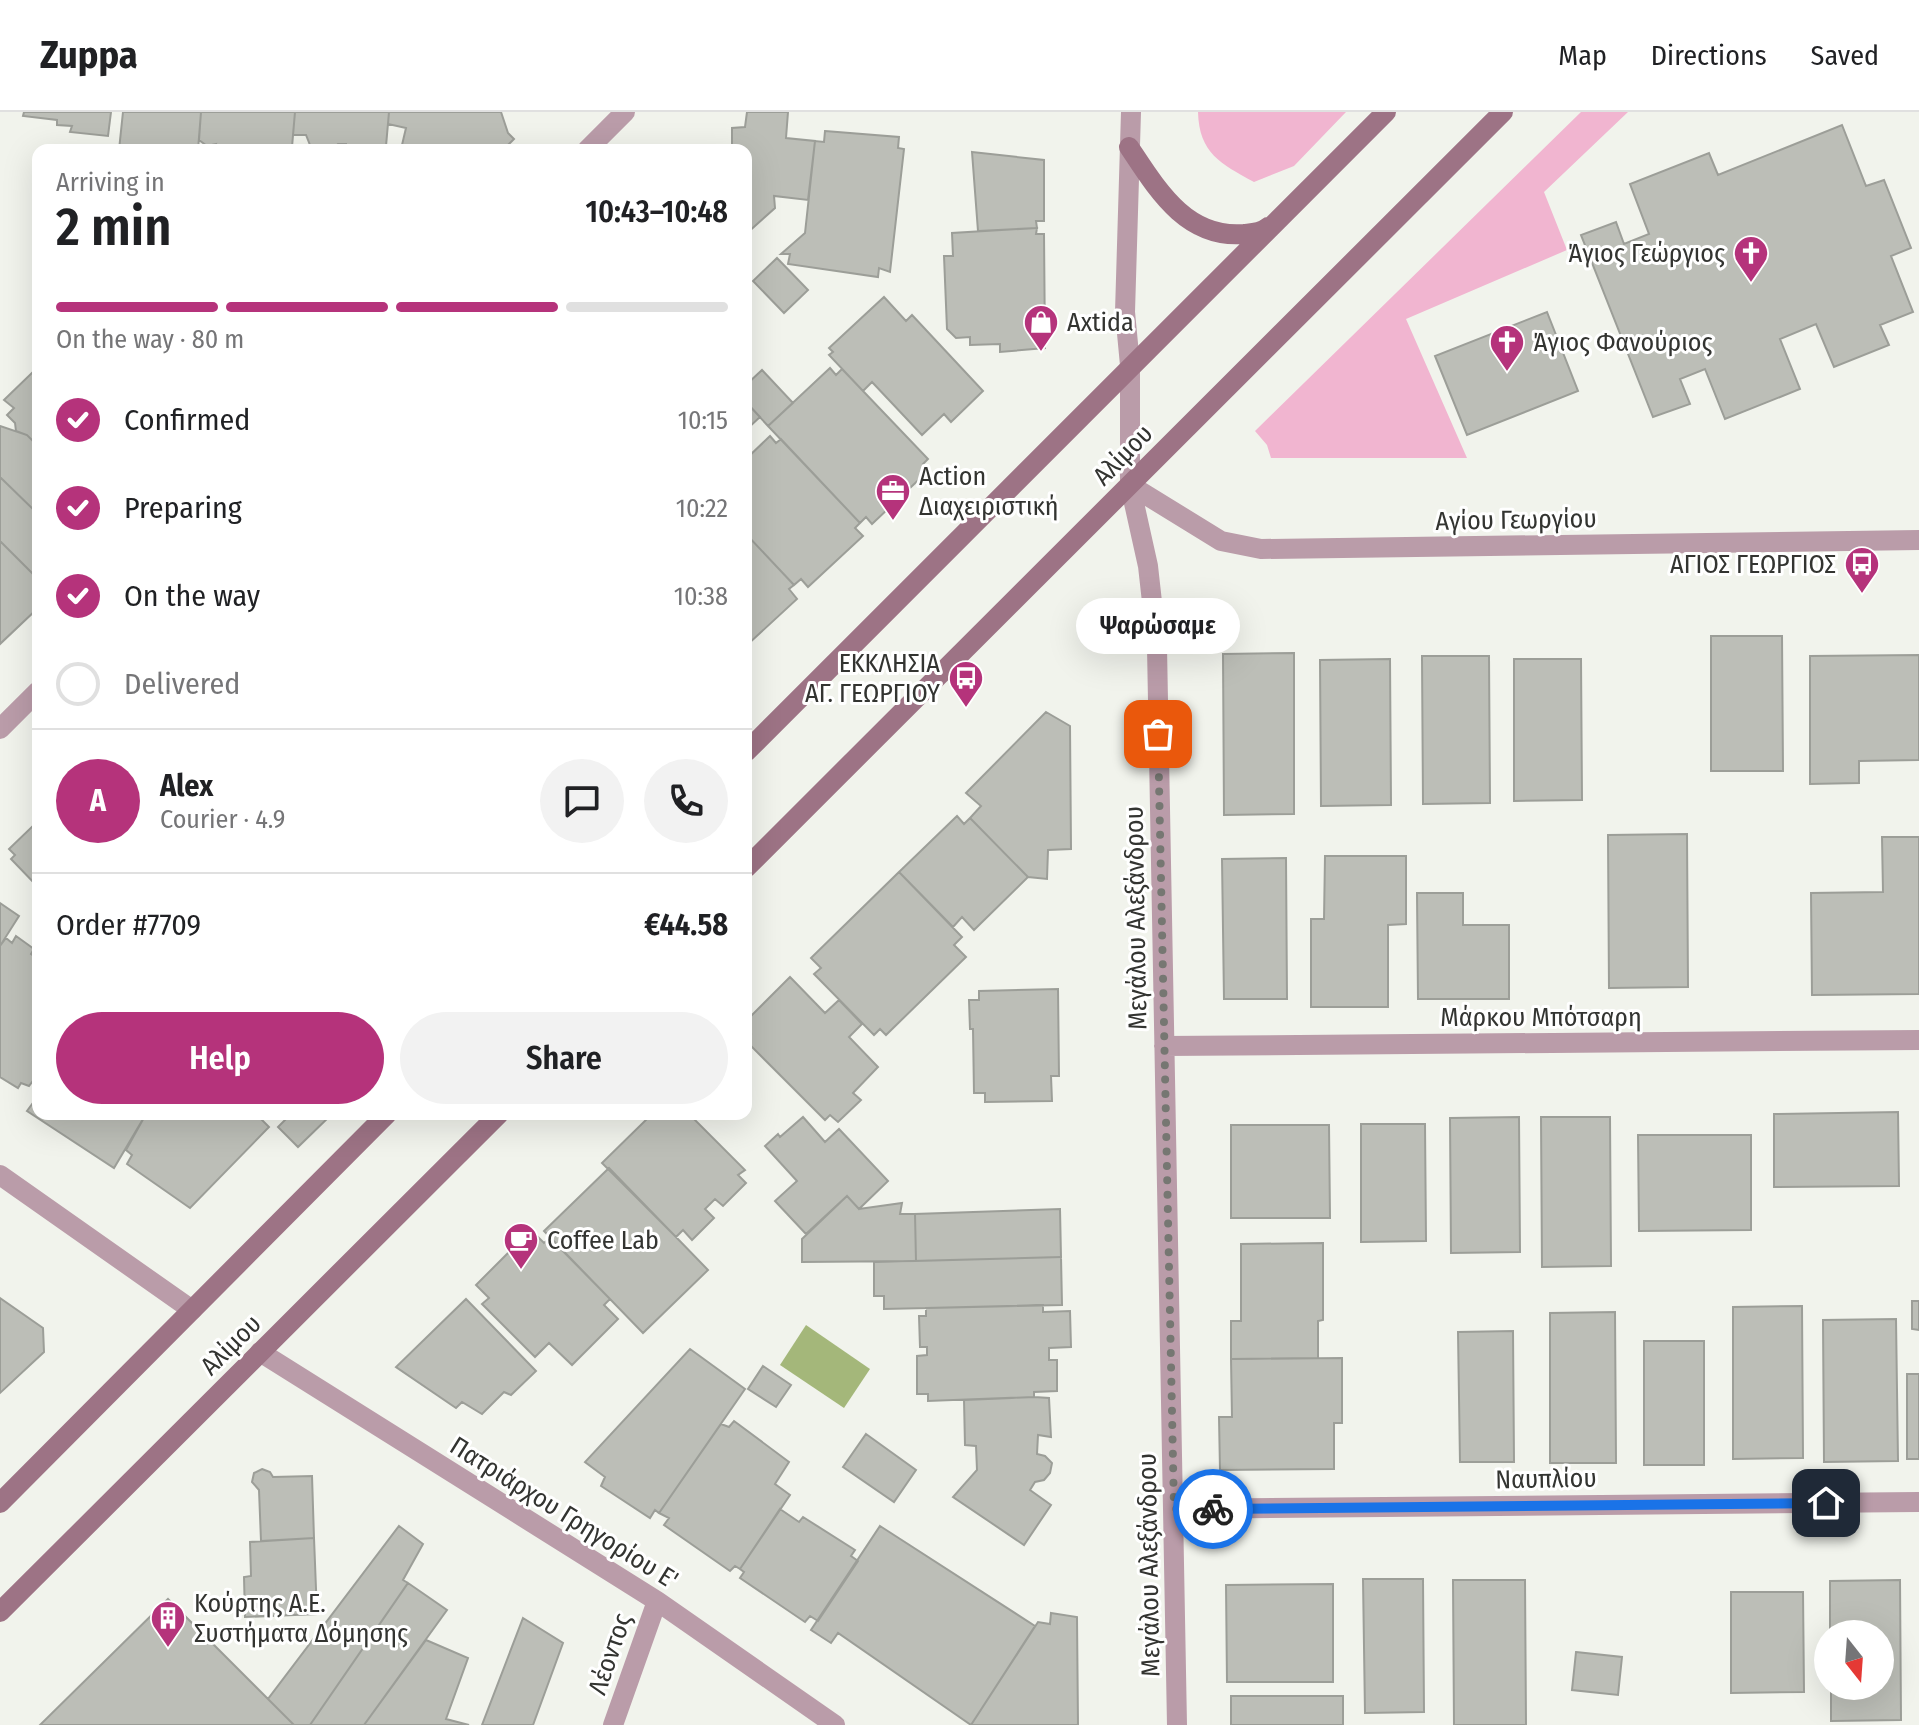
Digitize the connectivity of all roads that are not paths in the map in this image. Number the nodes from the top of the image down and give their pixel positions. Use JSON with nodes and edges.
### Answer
{"nodes":[{"id":1,"x":625,"y":112,"type":"edge"},
{"id":2,"x":1131,"y":112,"type":"edge"},
{"id":3,"x":1386,"y":112,"type":"edge"},
{"id":4,"x":1503,"y":112,"type":"edge"},
{"id":5,"x":593,"y":144,"type":"edge"},
{"id":6,"x":1129,"y":147,"type":"junction"},
{"id":7,"x":1289,"y":208,"type":"junction"},
{"id":8,"x":1130,"y":365,"type":"junction"},
{"id":9,"x":1130,"y":485,"type":"junction"},
{"id":10,"x":1919,"y":540,"type":"edge"},
{"id":11,"x":32,"y":697,"type":"edge"},
{"id":12,"x":0,"y":729,"type":"edge"},
{"id":13,"x":752,"y":746,"type":"edge"},
{"id":14,"x":752,"y":862,"type":"edge"},
{"id":15,"x":1919,"y":1040,"type":"edge"},
{"id":16,"x":1164,"y":1046,"type":"junction"},
{"id":17,"x":381,"y":1120,"type":"edge"},
{"id":18,"x":493,"y":1120,"type":"edge"},
{"id":19,"x":0,"y":1175,"type":"edge"},
{"id":20,"x":192,"y":1310,"type":"junction"},
{"id":21,"x":260,"y":1352,"type":"junction"},
{"id":22,"x":1919,"y":1502,"type":"edge"},
{"id":23,"x":0,"y":1503,"type":"edge"},
{"id":24,"x":1174,"y":1509,"type":"junction"},
{"id":25,"x":657,"y":1601,"type":"junction"},
{"id":26,"x":0,"y":1612,"type":"edge"},
{"id":27,"x":613,"y":1725,"type":"edge"},
{"id":28,"x":835,"y":1725,"type":"edge"},
{"id":29,"x":1177,"y":1725,"type":"edge"}],
"edges":[{"from":1,"to":5,"type":"street"},
{"from":2,"to":6,"type":"street","name":"Μεγάλου Αλεξάνδρου"},
{"from":3,"to":7,"type":"main road"},
{"from":4,"to":9,"type":"main road","name":"Αλίμου"},
{"from":6,"to":7,"type":"main road"},
{"from":6,"to":8,"type":"street","name":"Μεγάλου Αλεξάνδρου"},
{"from":7,"to":8,"type":"main road"},
{"from":8,"to":9,"type":"street","name":"Μεγάλου Αλεξάνδρου"},
{"from":8,"to":13,"type":"main road"},
{"from":9,"to":10,"type":"street","name":"Αγίου Γεωργίου"},
{"from":9,"to":14,"type":"main road","name":"Αλίμου"},
{"from":9,"to":16,"type":"street","name":"Μεγάλου Αλεξάνδρου"},
{"from":11,"to":12,"type":"street"},
{"from":15,"to":16,"type":"street","name":"Μάρκου Μπότσαρη"},
{"from":16,"to":24,"type":"street","name":"Μεγάλου Αλεξάνδρου"},
{"from":17,"to":20,"type":"main road","name":"Αλίμου"},
{"from":18,"to":21,"type":"main road","name":"Αλίμου"},
{"from":19,"to":20,"type":"street"},
{"from":20,"to":23,"type":"main road","name":"Αλίμου"},
{"from":21,"to":25,"type":"street","name":"Πατριάρχου Γρηγορίου Ε'"},
{"from":21,"to":26,"type":"main road","name":"Αλίμου"},
{"from":22,"to":24,"type":"street","name":"Ναυπλίου"},
{"from":24,"to":29,"type":"street","name":"Μεγάλου Αλεξάνδρου"},
{"from":25,"to":27,"type":"street","name":"Λέοντος"},
{"from":25,"to":28,"type":"street","name":"Πατριάρχου Γρηγορίου Ε'"}]}
